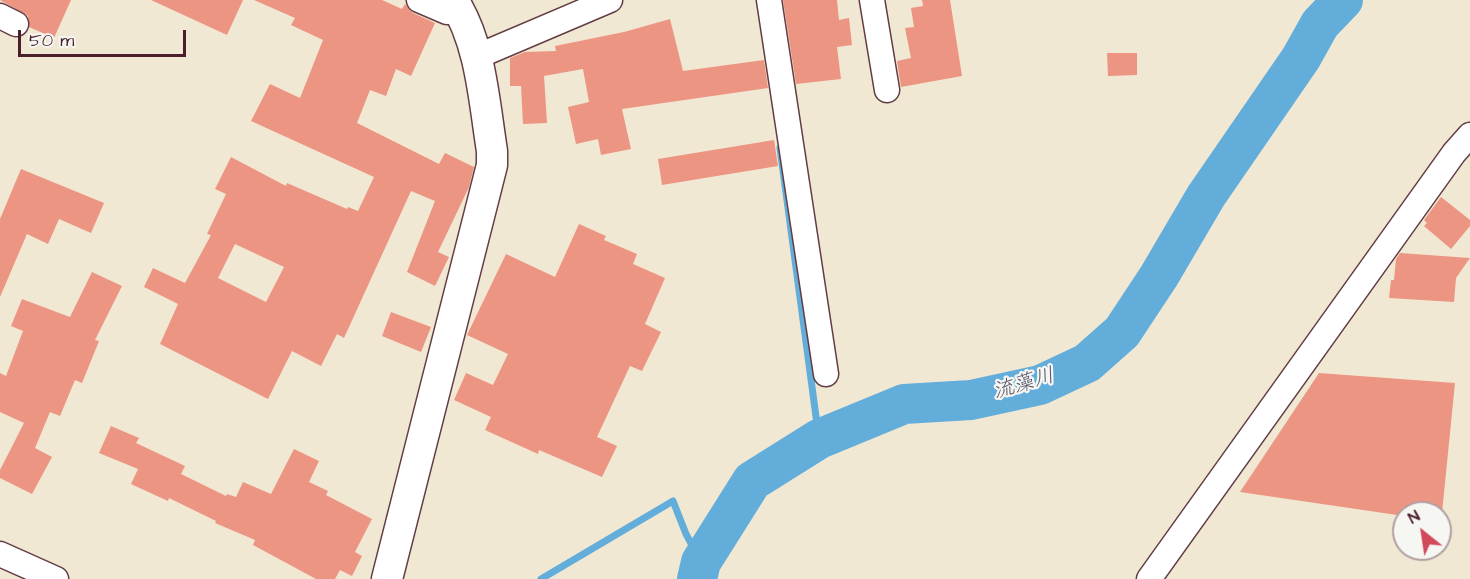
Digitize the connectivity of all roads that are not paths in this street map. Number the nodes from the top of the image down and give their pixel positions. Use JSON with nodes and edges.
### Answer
{"nodes":[{"id":1,"x":419,"y":0,"type":"edge"},
{"id":2,"x":610,"y":0,"type":"edge"},
{"id":3,"x":769,"y":0,"type":"edge"},
{"id":4,"x":872,"y":0,"type":"edge"},
{"id":5,"x":456,"y":6,"type":"edge"},
{"id":6,"x":476,"y":57,"type":"junction"},
{"id":7,"x":887,"y":90,"type":"dead end"},
{"id":8,"x":1470,"y":135,"type":"edge"},
{"id":9,"x":826,"y":374,"type":"dead end"},
{"id":10,"x":0,"y":554,"type":"edge"},
{"id":11,"x":56,"y":579,"type":"edge"},
{"id":12,"x":387,"y":579,"type":"edge"},
{"id":13,"x":1149,"y":579,"type":"edge"}],
"edges":[{"from":1,"to":5,"type":"street"},
{"from":2,"to":6,"type":"street"},
{"from":3,"to":9,"type":"street"},
{"from":4,"to":7,"type":"street"},
{"from":5,"to":6,"type":"street"},
{"from":6,"to":12,"type":"street"},
{"from":8,"to":13,"type":"street"},
{"from":10,"to":11,"type":"street"}]}
